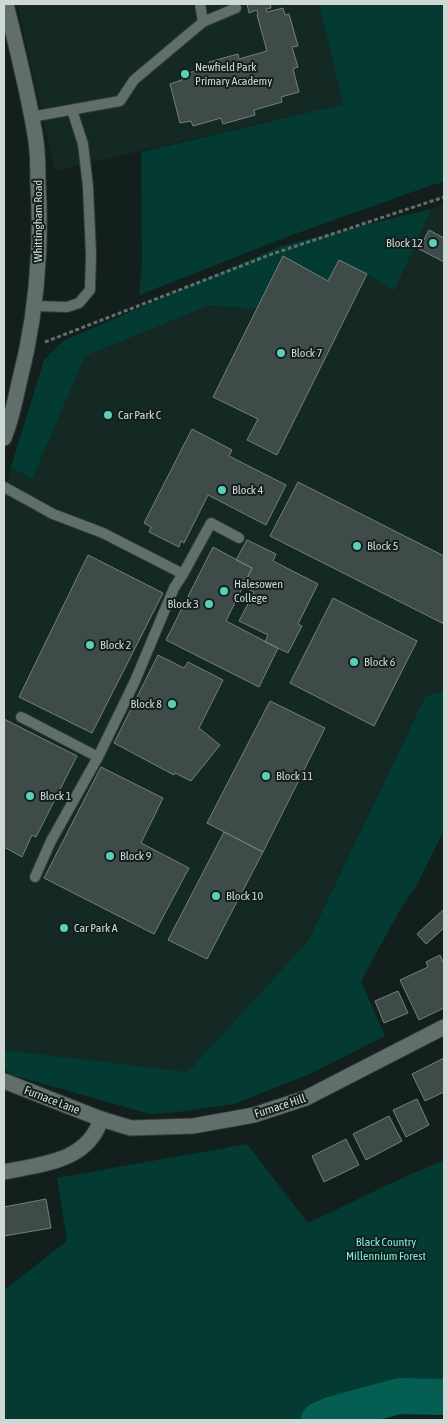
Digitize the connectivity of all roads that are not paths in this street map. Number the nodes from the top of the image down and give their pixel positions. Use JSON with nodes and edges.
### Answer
{"nodes":[{"id":1,"x":6,"y":4,"type":"edge"},
{"id":2,"x":200,"y":4,"type":"edge"},
{"id":3,"x":236,"y":8,"type":"dead end"},
{"id":4,"x":202,"y":22,"type":"junction"},
{"id":5,"x":72,"y":110,"type":"junction"},
{"id":6,"x":31,"y":117,"type":"junction"},
{"id":7,"x":35,"y":306,"type":"junction"},
{"id":8,"x":4,"y":438,"type":"edge"},
{"id":9,"x":4,"y":487,"type":"edge"},
{"id":10,"x":239,"y":538,"type":"dead end"},
{"id":11,"x":183,"y":574,"type":"junction"},
{"id":12,"x":21,"y":718,"type":"dead end"},
{"id":13,"x":98,"y":757,"type":"junction"},
{"id":14,"x":35,"y":877,"type":"dead end"},
{"id":15,"x":444,"y":1027,"type":"edge"},
{"id":16,"x":4,"y":1081,"type":"edge"},
{"id":17,"x":101,"y":1118,"type":"junction"},
{"id":18,"x":4,"y":1172,"type":"edge"}],
"edges":[{"from":1,"to":6,"type":"street","name":"Whittingham Road"},
{"from":2,"to":4,"type":"lane"},
{"from":3,"to":4,"type":"lane"},
{"from":4,"to":5,"type":"lane"},
{"from":5,"to":6,"type":"lane"},
{"from":5,"to":7,"type":"lane"},
{"from":6,"to":7,"type":"street","name":"Whittingham Road"},
{"from":7,"to":8,"type":"street","name":"Whittingham Road"},
{"from":9,"to":11,"type":"lane"},
{"from":10,"to":11,"type":"lane"},
{"from":11,"to":13,"type":"lane"},
{"from":12,"to":13,"type":"lane"},
{"from":13,"to":14,"type":"lane"},
{"from":15,"to":17,"type":"street","name":"Furnace Hill"},
{"from":16,"to":17,"type":"street","name":"Furnace Lane"},
{"from":17,"to":18,"type":"street"}]}
